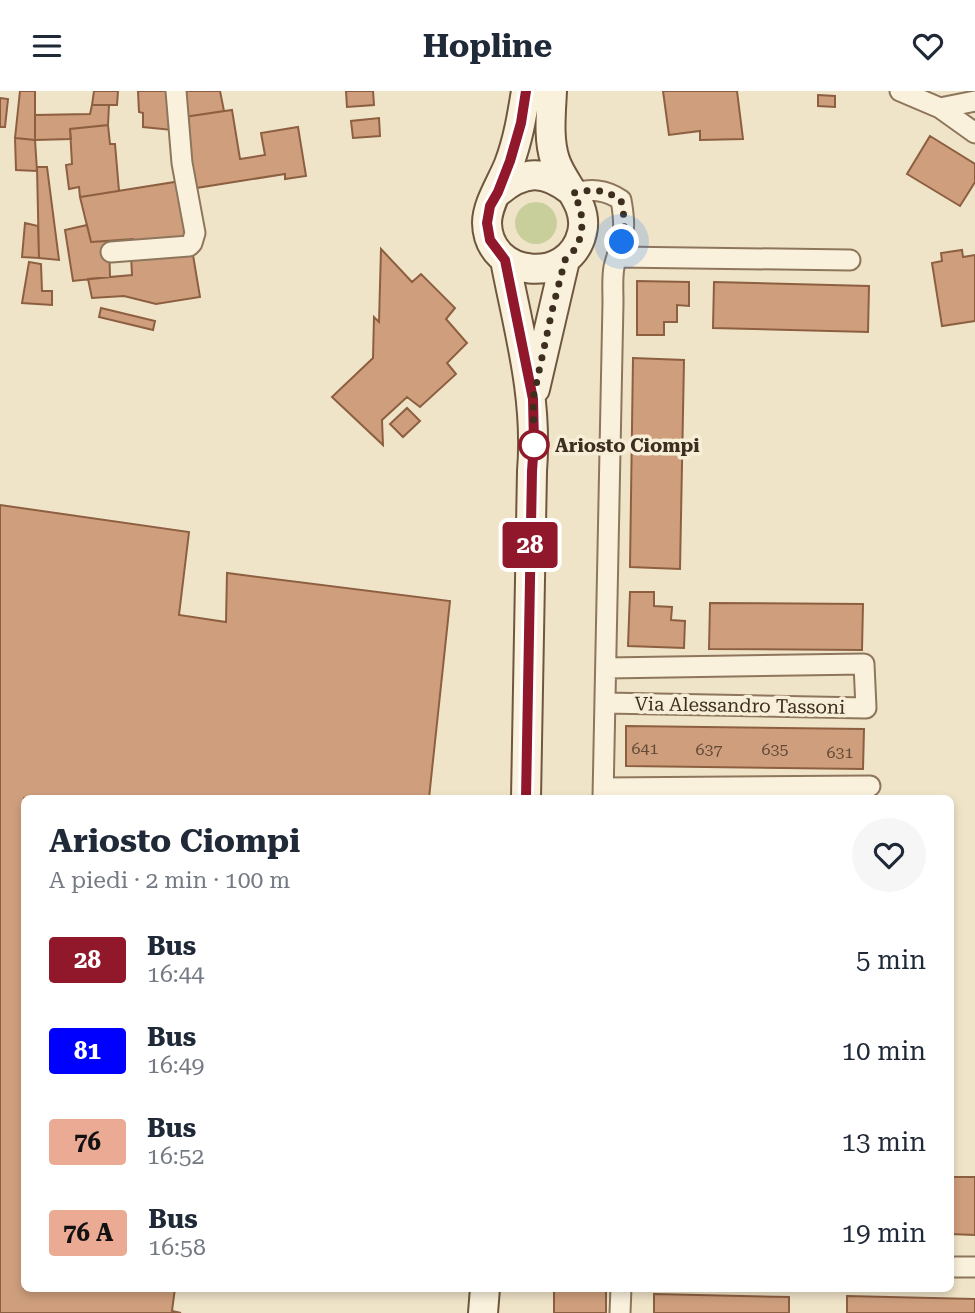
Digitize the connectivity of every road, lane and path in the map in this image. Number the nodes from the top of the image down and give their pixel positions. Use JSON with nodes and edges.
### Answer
{"nodes":[{"id":1,"x":176,"y":91,"type":"edge"},
{"id":2,"x":526,"y":91,"type":"edge"},
{"id":3,"x":552,"y":91,"type":"edge"},
{"id":4,"x":900,"y":91,"type":"edge"},
{"id":5,"x":975,"y":101,"type":"edge"},
{"id":6,"x":940,"y":109,"type":"junction"},
{"id":7,"x":975,"y":133,"type":"edge"},
{"id":8,"x":498,"y":192,"type":"junction"},
{"id":9,"x":571,"y":192,"type":"junction"},
{"id":10,"x":111,"y":252,"type":"dead end"},
{"id":11,"x":618,"y":257,"type":"junction"},
{"id":12,"x":505,"y":260,"type":"junction"},
{"id":13,"x":565,"y":260,"type":"junction"},
{"id":14,"x":850,"y":260,"type":"dead end"},
{"id":15,"x":533,"y":399,"type":"junction"},
{"id":16,"x":607,"y":668,"type":"junction"},
{"id":17,"x":606,"y":703,"type":"junction"},
{"id":18,"x":870,"y":786,"type":"dead end"},
{"id":19,"x":604,"y":793,"type":"edge"},
{"id":20,"x":526,"y":795,"type":"edge"},
{"id":21,"x":954,"y":1267,"type":"edge"},
{"id":22,"x":975,"y":1267,"type":"edge"},
{"id":23,"x":485,"y":1292,"type":"edge"},
{"id":24,"x":500,"y":1292,"type":"edge"},
{"id":25,"x":621,"y":1292,"type":"edge"},
{"id":26,"x":483,"y":1313,"type":"edge"},
{"id":27,"x":498,"y":1313,"type":"edge"},
{"id":28,"x":620,"y":1313,"type":"edge"}],
"edges":[{"from":1,"to":10,"type":"street"},
{"from":2,"to":8,"type":"street"},
{"from":3,"to":9,"type":"street"},
{"from":4,"to":6,"type":"street"},
{"from":5,"to":6,"type":"street"},
{"from":6,"to":7,"type":"street"},
{"from":8,"to":9,"type":"street"},
{"from":8,"to":12,"type":"street"},
{"from":9,"to":11,"type":"street","name":"Via Alessandro Tassoni"},
{"from":9,"to":13,"type":"street"},
{"from":11,"to":14,"type":"street"},
{"from":11,"to":16,"type":"street","name":"Via Alessandro Tassoni"},
{"from":12,"to":13,"type":"street"},
{"from":12,"to":15,"type":"street"},
{"from":13,"to":15,"type":"street"},
{"from":15,"to":20,"type":"street"},
{"from":16,"to":17,"type":"street","name":"Via Alessandro Tassoni"},
{"from":16,"to":17,"type":"street","name":"Via Alessandro Tassoni"},
{"from":17,"to":19,"type":"street","name":"Via Alessandro Tassoni"},
{"from":18,"to":19,"type":"street"},
{"from":21,"to":22,"type":"street"},
{"from":23,"to":26,"type":"street"},
{"from":24,"to":27,"type":"street"},
{"from":25,"to":28,"type":"street"}]}
